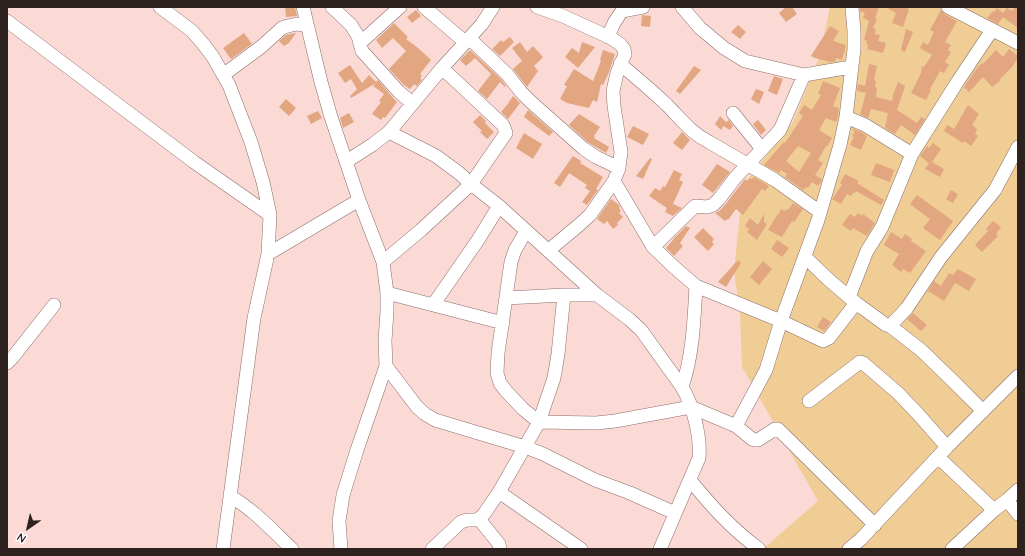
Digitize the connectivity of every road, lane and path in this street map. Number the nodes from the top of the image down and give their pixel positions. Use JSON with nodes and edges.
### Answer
{"nodes":[{"id":1,"x":160,"y":7,"type":"edge"},
{"id":2,"x":303,"y":7,"type":"edge"},
{"id":3,"x":332,"y":7,"type":"edge"},
{"id":4,"x":400,"y":7,"type":"edge"},
{"id":5,"x":424,"y":7,"type":"edge"},
{"id":6,"x":493,"y":7,"type":"edge"},
{"id":7,"x":537,"y":7,"type":"edge"},
{"id":8,"x":643,"y":7,"type":"edge"},
{"id":9,"x":682,"y":7,"type":"edge"},
{"id":10,"x":852,"y":7,"type":"edge"},
{"id":11,"x":948,"y":7,"type":"edge"},
{"id":12,"x":622,"y":9,"type":"edge"},
{"id":13,"x":970,"y":12,"type":"edge"},
{"id":14,"x":7,"y":21,"type":"edge"},
{"id":15,"x":307,"y":26,"type":"junction"},
{"id":16,"x":992,"y":30,"type":"junction"},
{"id":17,"x":608,"y":37,"type":"junction"},
{"id":18,"x":467,"y":40,"type":"junction"},
{"id":19,"x":360,"y":43,"type":"junction"},
{"id":20,"x":1018,"y":43,"type":"edge"},
{"id":21,"x":620,"y":64,"type":"junction"},
{"id":22,"x":851,"y":67,"type":"junction"},
{"id":23,"x":442,"y":68,"type":"junction"},
{"id":24,"x":223,"y":75,"type":"junction"},
{"id":25,"x":804,"y":75,"type":"junction"},
{"id":26,"x":412,"y":103,"type":"junction"},
{"id":27,"x":733,"y":113,"type":"dead end"},
{"id":28,"x":846,"y":117,"type":"junction"},
{"id":29,"x":389,"y":132,"type":"junction"},
{"id":30,"x":1018,"y":148,"type":"edge"},
{"id":31,"x":762,"y":149,"type":"junction"},
{"id":32,"x":912,"y":154,"type":"junction"},
{"id":33,"x":347,"y":161,"type":"junction"},
{"id":34,"x":747,"y":165,"type":"junction"},
{"id":35,"x":619,"y":168,"type":"junction"},
{"id":36,"x":614,"y":181,"type":"junction"},
{"id":37,"x":472,"y":184,"type":"junction"},
{"id":38,"x":359,"y":200,"type":"junction"},
{"id":39,"x":499,"y":206,"type":"junction"},
{"id":40,"x":820,"y":212,"type":"junction"},
{"id":41,"x":270,"y":215,"type":"junction"},
{"id":42,"x":526,"y":231,"type":"junction"},
{"id":43,"x":653,"y":247,"type":"junction"},
{"id":44,"x":549,"y":250,"type":"junction"},
{"id":45,"x":268,"y":254,"type":"junction"},
{"id":46,"x":805,"y":257,"type":"junction"},
{"id":47,"x":383,"y":262,"type":"junction"},
{"id":48,"x":696,"y":286,"type":"junction"},
{"id":49,"x":387,"y":293,"type":"junction"},
{"id":50,"x":564,"y":295,"type":"junction"},
{"id":51,"x":597,"y":295,"type":"junction"},
{"id":52,"x":506,"y":298,"type":"junction"},
{"id":53,"x":853,"y":300,"type":"junction"},
{"id":54,"x":54,"y":305,"type":"dead end"},
{"id":55,"x":433,"y":305,"type":"junction"},
{"id":56,"x":781,"y":321,"type":"junction"},
{"id":57,"x":503,"y":323,"type":"junction"},
{"id":58,"x":890,"y":326,"type":"junction"},
{"id":59,"x":7,"y":363,"type":"edge"},
{"id":60,"x":386,"y":366,"type":"junction"},
{"id":61,"x":1018,"y":376,"type":"edge"},
{"id":62,"x":682,"y":387,"type":"junction"},
{"id":63,"x":809,"y":401,"type":"dead end"},
{"id":64,"x":691,"y":407,"type":"junction"},
{"id":65,"x":982,"y":412,"type":"junction"},
{"id":66,"x":539,"y":422,"type":"junction"},
{"id":67,"x":736,"y":426,"type":"junction"},
{"id":68,"x":525,"y":447,"type":"junction"},
{"id":69,"x":947,"y":447,"type":"junction"},
{"id":70,"x":938,"y":457,"type":"junction"},
{"id":71,"x":690,"y":480,"type":"junction"},
{"id":72,"x":1018,"y":490,"type":"edge"},
{"id":73,"x":499,"y":492,"type":"junction"},
{"id":74,"x":230,"y":496,"type":"junction"},
{"id":75,"x":1007,"y":500,"type":"junction"},
{"id":76,"x":994,"y":510,"type":"junction"},
{"id":77,"x":675,"y":513,"type":"junction"},
{"id":78,"x":1018,"y":514,"type":"edge"},
{"id":79,"x":479,"y":519,"type":"junction"},
{"id":80,"x":874,"y":526,"type":"junction"},
{"id":81,"x":343,"y":548,"type":"edge"},
{"id":82,"x":222,"y":549,"type":"edge"},
{"id":83,"x":292,"y":549,"type":"edge"},
{"id":84,"x":432,"y":549,"type":"edge"},
{"id":85,"x":500,"y":549,"type":"edge"},
{"id":86,"x":581,"y":549,"type":"edge"},
{"id":87,"x":660,"y":549,"type":"edge"},
{"id":88,"x":759,"y":549,"type":"edge"},
{"id":89,"x":849,"y":549,"type":"edge"},
{"id":90,"x":952,"y":549,"type":"edge"}],
"edges":[{"from":1,"to":24,"type":"street"},
{"from":2,"to":15,"type":"street"},
{"from":3,"to":19,"type":"street"},
{"from":4,"to":19,"type":"street"},
{"from":5,"to":18,"type":"street"},
{"from":6,"to":18,"type":"street"},
{"from":7,"to":17,"type":"street"},
{"from":8,"to":12,"type":"street"},
{"from":9,"to":25,"type":"street"},
{"from":10,"to":22,"type":"street"},
{"from":11,"to":13,"type":"street"},
{"from":12,"to":17,"type":"street"},
{"from":13,"to":16,"type":"street"},
{"from":14,"to":41,"type":"street"},
{"from":15,"to":24,"type":"street"},
{"from":15,"to":33,"type":"street"},
{"from":16,"to":20,"type":"street"},
{"from":16,"to":32,"type":"street"},
{"from":17,"to":21,"type":"street"},
{"from":18,"to":23,"type":"street"},
{"from":18,"to":35,"type":"street"},
{"from":19,"to":26,"type":"street"},
{"from":21,"to":34,"type":"street"},
{"from":21,"to":35,"type":"street"},
{"from":22,"to":25,"type":"street"},
{"from":22,"to":28,"type":"street"},
{"from":23,"to":26,"type":"street"},
{"from":23,"to":37,"type":"street"},
{"from":24,"to":41,"type":"street"},
{"from":25,"to":31,"type":"street"},
{"from":26,"to":29,"type":"street"},
{"from":27,"to":31,"type":"street"},
{"from":28,"to":32,"type":"street"},
{"from":28,"to":40,"type":"street"},
{"from":29,"to":33,"type":"street"},
{"from":29,"to":37,"type":"street"},
{"from":30,"to":58,"type":"street"},
{"from":31,"to":34,"type":"street"},
{"from":32,"to":53,"type":"street"},
{"from":33,"to":38,"type":"street"},
{"from":34,"to":40,"type":"street"},
{"from":34,"to":43,"type":"street"},
{"from":35,"to":36,"type":"street"},
{"from":36,"to":43,"type":"street"},
{"from":36,"to":44,"type":"street"},
{"from":37,"to":39,"type":"street"},
{"from":37,"to":47,"type":"street"},
{"from":38,"to":45,"type":"street"},
{"from":38,"to":47,"type":"street"},
{"from":39,"to":42,"type":"street"},
{"from":39,"to":55,"type":"street"},
{"from":40,"to":46,"type":"street"},
{"from":41,"to":45,"type":"street"},
{"from":42,"to":44,"type":"street"},
{"from":42,"to":52,"type":"street"},
{"from":43,"to":48,"type":"street"},
{"from":44,"to":51,"type":"street"},
{"from":45,"to":74,"type":"street"},
{"from":46,"to":53,"type":"street"},
{"from":46,"to":56,"type":"street"},
{"from":47,"to":49,"type":"street"},
{"from":48,"to":56,"type":"street"},
{"from":48,"to":62,"type":"street"},
{"from":49,"to":55,"type":"street"},
{"from":49,"to":60,"type":"street"},
{"from":50,"to":51,"type":"street"},
{"from":50,"to":52,"type":"street"},
{"from":50,"to":66,"type":"street"},
{"from":51,"to":62,"type":"street"},
{"from":52,"to":57,"type":"street"},
{"from":53,"to":56,"type":"street"},
{"from":53,"to":58,"type":"street"},
{"from":54,"to":59,"type":"street"},
{"from":55,"to":57,"type":"street"},
{"from":56,"to":67,"type":"street"},
{"from":57,"to":66,"type":"street"},
{"from":58,"to":65,"type":"street"},
{"from":60,"to":68,"type":"street"},
{"from":60,"to":81,"type":"street"},
{"from":61,"to":65,"type":"street"},
{"from":62,"to":64,"type":"street"},
{"from":63,"to":69,"type":"street"},
{"from":64,"to":66,"type":"street"},
{"from":64,"to":67,"type":"street"},
{"from":64,"to":71,"type":"street"},
{"from":65,"to":69,"type":"street"},
{"from":66,"to":68,"type":"street"},
{"from":67,"to":80,"type":"street"},
{"from":68,"to":73,"type":"street"},
{"from":68,"to":77,"type":"street"},
{"from":69,"to":70,"type":"street"},
{"from":70,"to":76,"type":"street"},
{"from":70,"to":80,"type":"street"},
{"from":71,"to":77,"type":"street"},
{"from":71,"to":88,"type":"street"},
{"from":72,"to":75,"type":"street"},
{"from":73,"to":79,"type":"street"},
{"from":73,"to":86,"type":"street"},
{"from":74,"to":82,"type":"street"},
{"from":74,"to":83,"type":"street"},
{"from":75,"to":76,"type":"street"},
{"from":75,"to":78,"type":"street"},
{"from":76,"to":90,"type":"street"},
{"from":77,"to":87,"type":"street"},
{"from":79,"to":84,"type":"street"},
{"from":79,"to":85,"type":"street"},
{"from":80,"to":89,"type":"street"}]}
